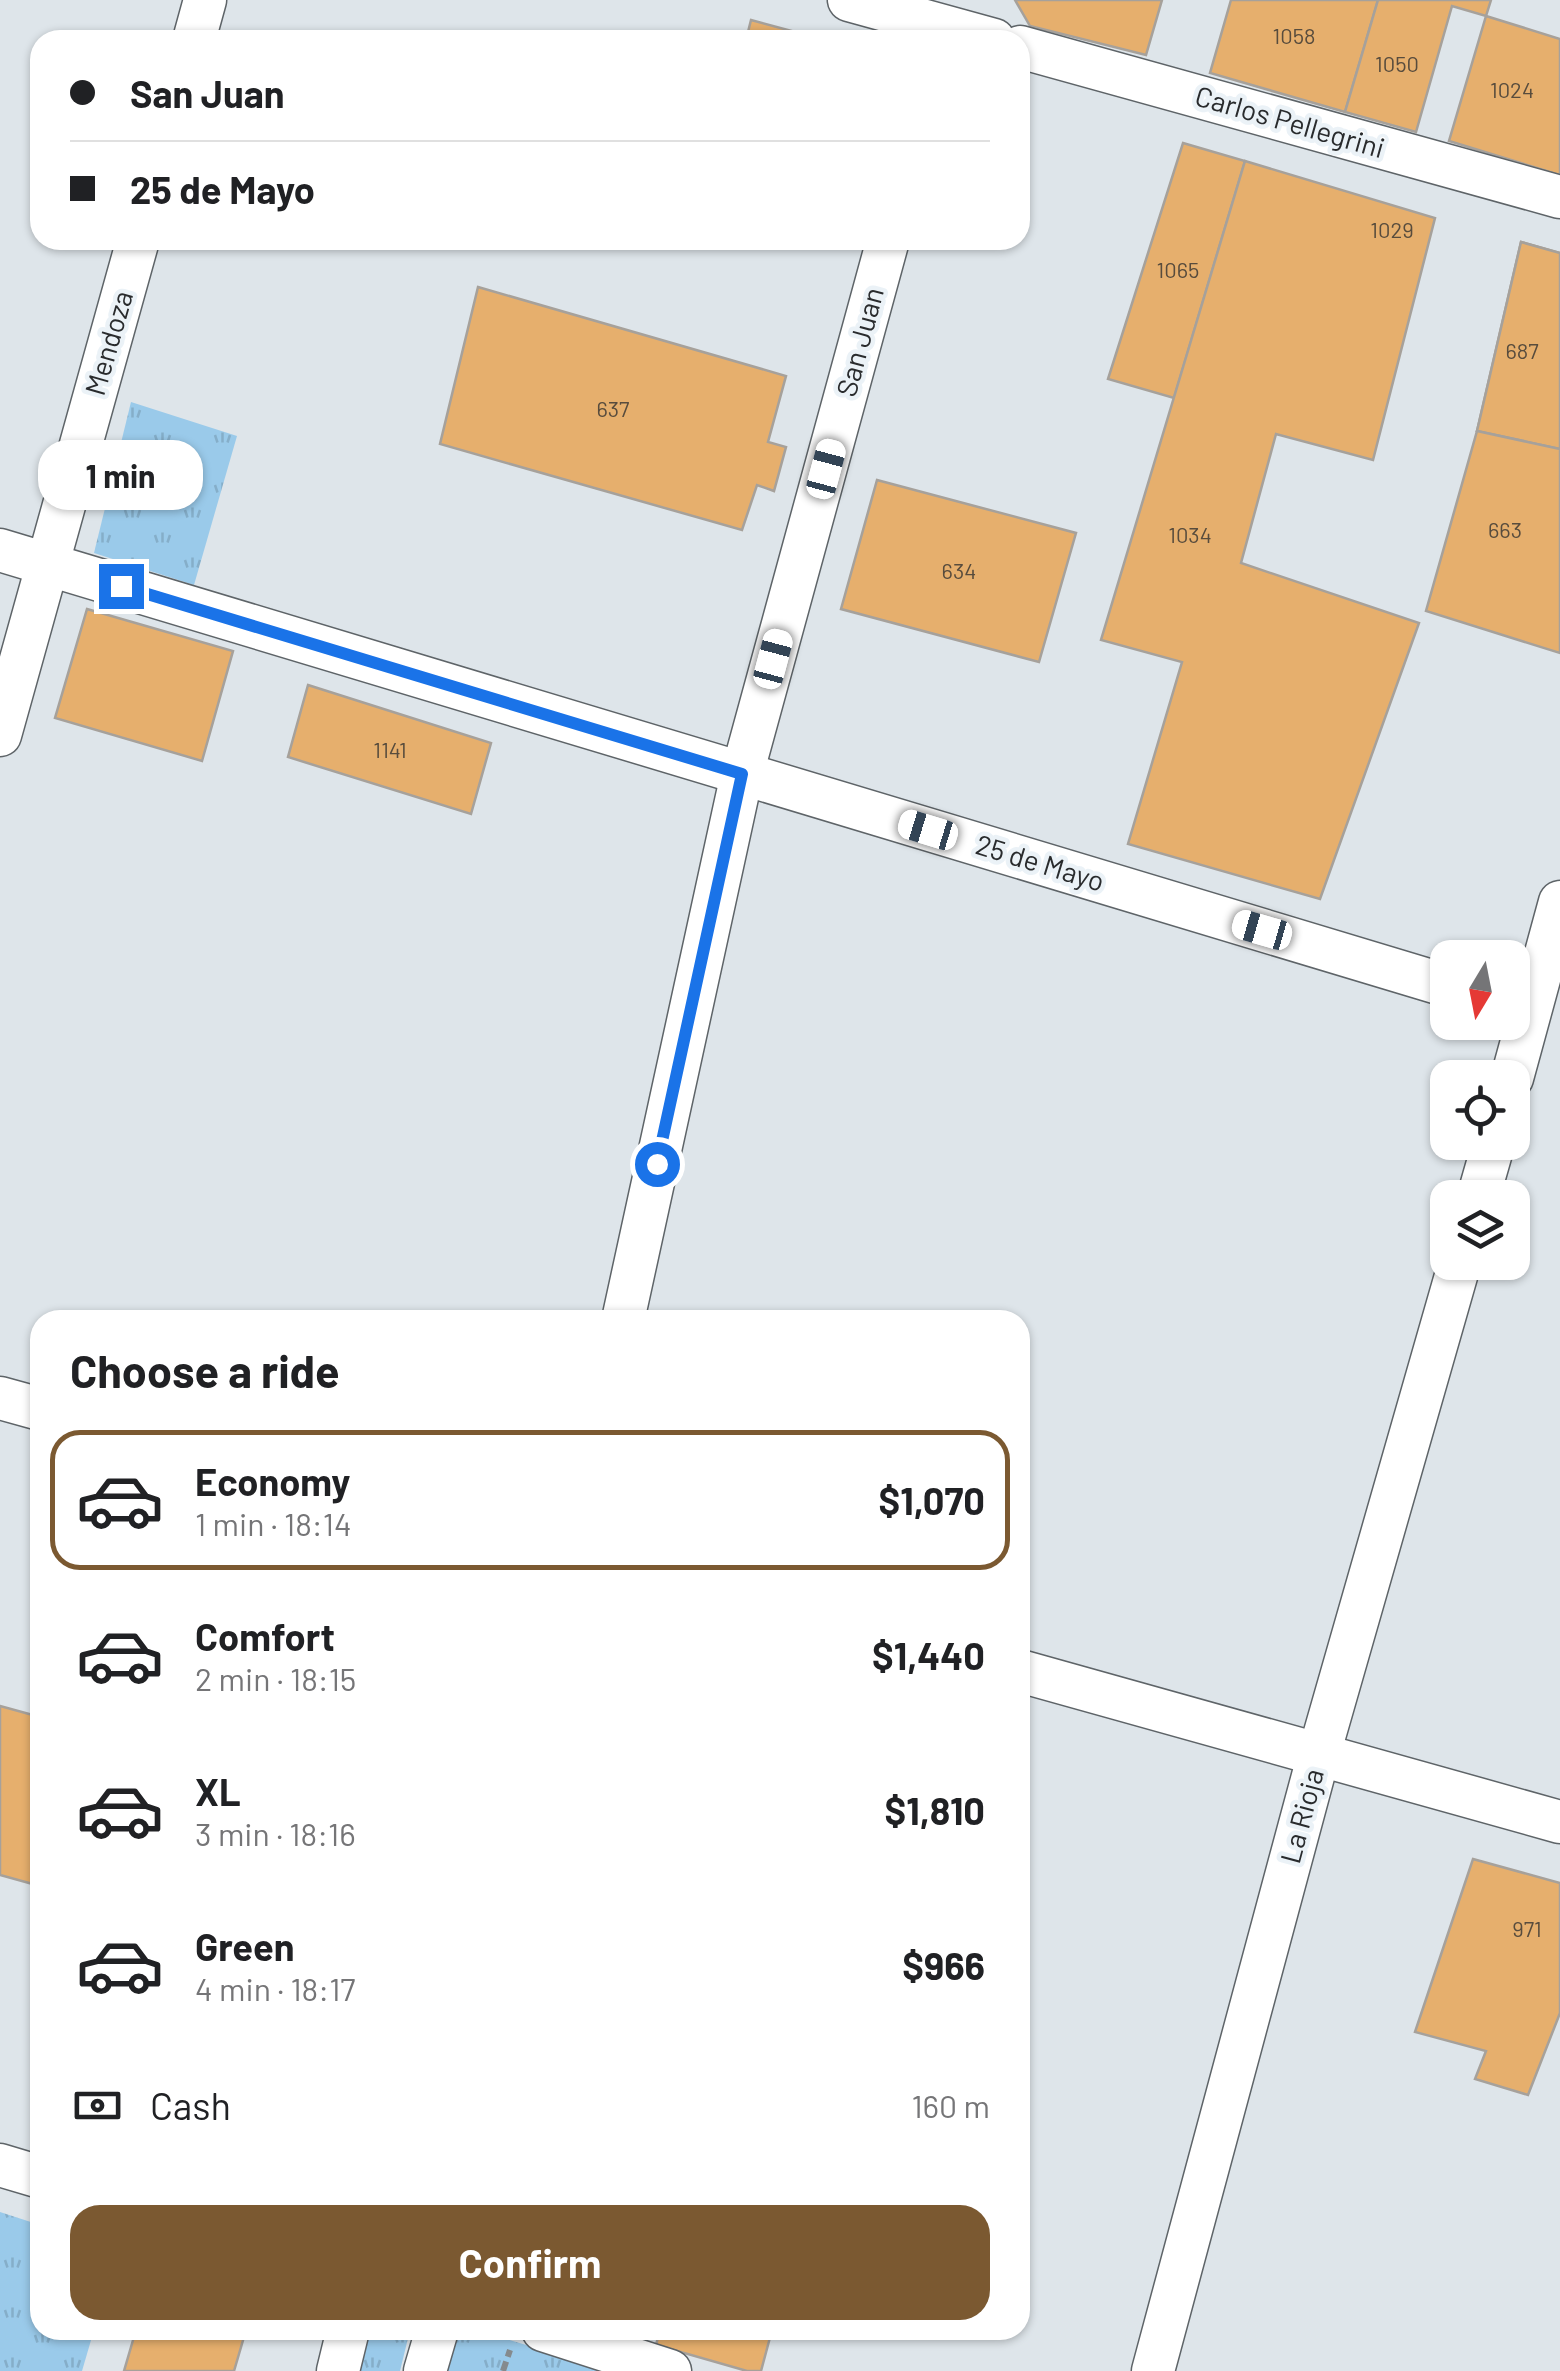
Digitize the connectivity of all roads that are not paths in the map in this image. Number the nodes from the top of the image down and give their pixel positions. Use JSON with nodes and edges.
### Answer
{"nodes":[{"id":1,"x":205,"y":0,"type":"edge"},
{"id":2,"x":849,"y":0,"type":"edge"},
{"id":3,"x":948,"y":22,"type":"edge"},
{"id":4,"x":197,"y":30,"type":"edge"},
{"id":5,"x":1030,"y":50,"type":"edge"},
{"id":6,"x":1560,"y":197,"type":"edge"},
{"id":7,"x":135,"y":250,"type":"edge"},
{"id":8,"x":885,"y":250,"type":"edge"},
{"id":9,"x":0,"y":550,"type":"edge"},
{"id":10,"x":48,"y":564,"type":"junction"},
{"id":11,"x":0,"y":736,"type":"edge"},
{"id":12,"x":742,"y":774,"type":"junction"},
{"id":13,"x":1560,"y":902,"type":"edge"},
{"id":14,"x":1430,"y":981,"type":"edge"},
{"id":15,"x":1535,"y":1012,"type":"edge"},
{"id":16,"x":1518,"y":1060,"type":"edge"},
{"id":17,"x":1455,"y":1280,"type":"edge"},
{"id":18,"x":625,"y":1310,"type":"edge"},
{"id":19,"x":0,"y":1398,"type":"edge"},
{"id":20,"x":30,"y":1406,"type":"edge"},
{"id":21,"x":1030,"y":1674,"type":"edge"},
{"id":22,"x":1319,"y":1754,"type":"junction"},
{"id":23,"x":1560,"y":1822,"type":"edge"},
{"id":24,"x":0,"y":2165,"type":"edge"},
{"id":25,"x":30,"y":2174,"type":"edge"},
{"id":26,"x":346,"y":2340,"type":"edge"},
{"id":27,"x":434,"y":2340,"type":"edge"},
{"id":28,"x":574,"y":2340,"type":"edge"},
{"id":29,"x":338,"y":2371,"type":"edge"},
{"id":30,"x":425,"y":2371,"type":"edge"},
{"id":31,"x":670,"y":2371,"type":"edge"},
{"id":32,"x":1153,"y":2371,"type":"edge"}],
"edges":[{"from":1,"to":4,"type":"street"},
{"from":2,"to":3,"type":"street"},
{"from":5,"to":6,"type":"street","name":"Carlos Pellegrini"},
{"from":7,"to":10,"type":"street","name":"Mendoza"},
{"from":8,"to":12,"type":"street","name":"San Juan"},
{"from":9,"to":10,"type":"street","name":"25 de Mayo"},
{"from":10,"to":11,"type":"street","name":"Mendoza"},
{"from":10,"to":12,"type":"street","name":"25 de Mayo"},
{"from":12,"to":14,"type":"street","name":"25 de Mayo"},
{"from":12,"to":18,"type":"street","name":"San Juan"},
{"from":13,"to":15,"type":"street"},
{"from":15,"to":16,"type":"street"},
{"from":17,"to":22,"type":"street","name":"La Rioja"},
{"from":19,"to":20,"type":"street"},
{"from":21,"to":22,"type":"street"},
{"from":22,"to":23,"type":"street"},
{"from":22,"to":32,"type":"street","name":"La Rioja"},
{"from":24,"to":25,"type":"street"},
{"from":26,"to":29,"type":"street"},
{"from":27,"to":30,"type":"street"},
{"from":28,"to":31,"type":"street"}]}
